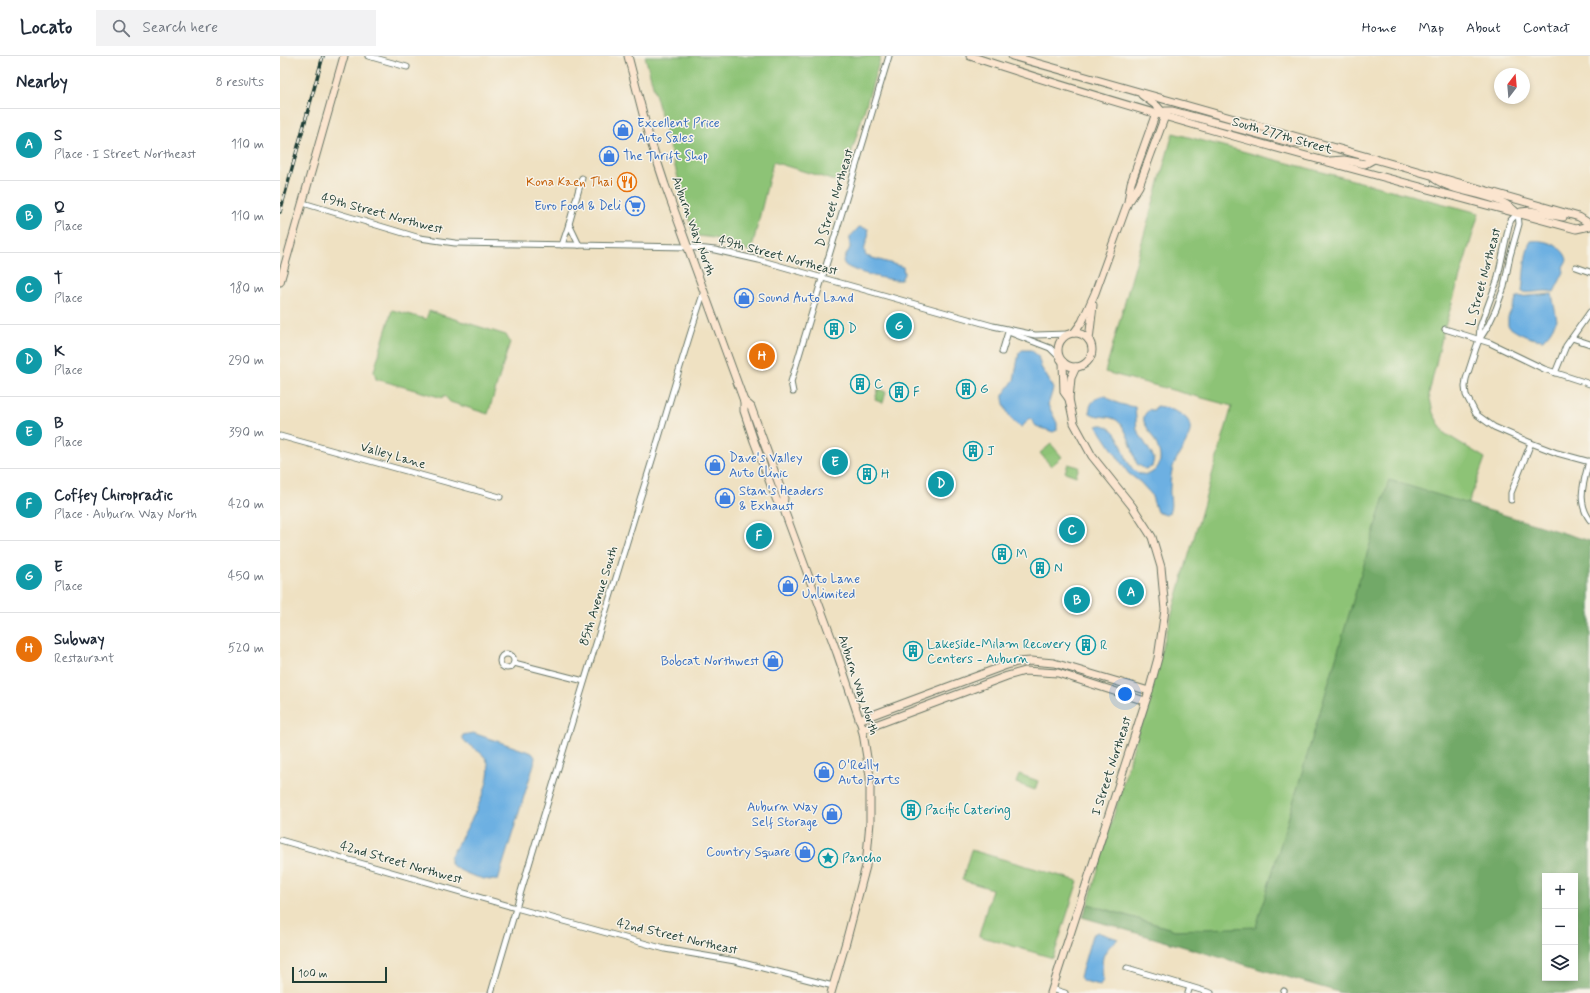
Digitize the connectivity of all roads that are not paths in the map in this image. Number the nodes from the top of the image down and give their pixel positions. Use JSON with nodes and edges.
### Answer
{"nodes":[{"id":1,"x":344,"y":56,"type":"edge"},
{"id":2,"x":368,"y":56,"type":"edge"},
{"id":3,"x":628,"y":56,"type":"edge"},
{"id":4,"x":889,"y":56,"type":"edge"},
{"id":5,"x":970,"y":56,"type":"edge"},
{"id":6,"x":1012,"y":56,"type":"edge"},
{"id":7,"x":406,"y":67,"type":"dead end"},
{"id":8,"x":1128,"y":88,"type":"junction"},
{"id":9,"x":1161,"y":114,"type":"junction"},
{"id":10,"x":1311,"y":141,"type":"junction"},
{"id":11,"x":1374,"y":159,"type":"junction"},
{"id":12,"x":1326,"y":161,"type":"junction"},
{"id":13,"x":1430,"y":175,"type":"junction"},
{"id":14,"x":582,"y":178,"type":"dead end"},
{"id":15,"x":303,"y":204,"type":"junction"},
{"id":16,"x":1518,"y":213,"type":"junction"},
{"id":17,"x":1579,"y":217,"type":"junction"},
{"id":18,"x":568,"y":224,"type":"junction"},
{"id":19,"x":1590,"y":225,"type":"edge"},
{"id":20,"x":455,"y":243,"type":"joint"},
{"id":21,"x":562,"y":245,"type":"junction"},
{"id":22,"x":579,"y":245,"type":"junction"},
{"id":23,"x":688,"y":247,"type":"junction"},
{"id":24,"x":1576,"y":267,"type":"dead end"},
{"id":25,"x":1590,"y":272,"type":"edge"},
{"id":26,"x":823,"y":278,"type":"junction"},
{"id":27,"x":280,"y":282,"type":"edge"},
{"id":28,"x":704,"y":291,"type":"junction"},
{"id":29,"x":1095,"y":293,"type":"junction"},
{"id":30,"x":1590,"y":312,"type":"edge"},
{"id":31,"x":993,"y":326,"type":"junction"},
{"id":32,"x":1445,"y":329,"type":"dead end"},
{"id":33,"x":1008,"y":332,"type":"junction"},
{"id":34,"x":1071,"y":333,"type":"junction"},
{"id":35,"x":1572,"y":338,"type":"junction"},
{"id":36,"x":1089,"y":340,"type":"junction"},
{"id":37,"x":1479,"y":340,"type":"junction"},
{"id":38,"x":1590,"y":344,"type":"edge"},
{"id":39,"x":1002,"y":352,"type":"dead end"},
{"id":40,"x":1062,"y":360,"type":"junction"},
{"id":41,"x":1076,"y":366,"type":"junction"},
{"id":42,"x":1555,"y":373,"type":"junction"},
{"id":43,"x":1590,"y":384,"type":"edge"},
{"id":44,"x":793,"y":392,"type":"dead end"},
{"id":45,"x":1069,"y":399,"type":"junction"},
{"id":46,"x":744,"y":401,"type":"junction"},
{"id":47,"x":280,"y":436,"type":"edge"},
{"id":48,"x":1531,"y":443,"type":"junction"},
{"id":49,"x":1589,"y":462,"type":"edge"},
{"id":50,"x":500,"y":497,"type":"dead end"},
{"id":51,"x":1511,"y":500,"type":"dead end"},
{"id":52,"x":784,"y":505,"type":"junction"},
{"id":53,"x":1590,"y":520,"type":"edge"},
{"id":54,"x":514,"y":663,"type":"dead end"},
{"id":55,"x":584,"y":681,"type":"junction"},
{"id":56,"x":1149,"y":691,"type":"junction"},
{"id":57,"x":1145,"y":701,"type":"junction"},
{"id":58,"x":859,"y":720,"type":"junction"},
{"id":59,"x":862,"y":730,"type":"junction"},
{"id":60,"x":280,"y":840,"type":"edge"},
{"id":61,"x":516,"y":908,"type":"junction"},
{"id":62,"x":1127,"y":968,"type":"dead end"},
{"id":63,"x":1190,"y":987,"type":"junction"},
{"id":64,"x":832,"y":989,"type":"edge"},
{"id":65,"x":1051,"y":991,"type":"edge"},
{"id":66,"x":491,"y":993,"type":"edge"},
{"id":67,"x":1065,"y":993,"type":"edge"},
{"id":68,"x":1188,"y":993,"type":"edge"},
{"id":69,"x":1211,"y":993,"type":"edge"}],
"edges":[{"from":1,"to":15,"type":"main road"},
{"from":2,"to":7,"type":"street"},
{"from":3,"to":23,"type":"main road","name":"Auburn Way North"},
{"from":4,"to":26,"type":"street","name":"D Street Northeast"},
{"from":5,"to":9,"type":"main road","name":"South 277th Street"},
{"from":6,"to":8,"type":"main road","name":"South 277th Street"},
{"from":8,"to":9,"type":"main road"},
{"from":8,"to":10,"type":"main road","name":"South 277th Street"},
{"from":9,"to":10,"type":"main road"},
{"from":9,"to":12,"type":"main road","name":"South 277th Street"},
{"from":9,"to":29,"type":"main road"},
{"from":10,"to":11,"type":"main road","name":"South 277th Street"},
{"from":11,"to":12,"type":"main road"},
{"from":11,"to":13,"type":"main road","name":"South 277th Street"},
{"from":12,"to":16,"type":"main road","name":"South 277th Street"},
{"from":13,"to":16,"type":"main road"},
{"from":13,"to":17,"type":"main road","name":"South 277th Street"},
{"from":14,"to":18,"type":"street"},
{"from":15,"to":20,"type":"street","name":"49th Street Northwest"},
{"from":15,"to":27,"type":"main road"},
{"from":16,"to":17,"type":"main road"},
{"from":16,"to":19,"type":"main road","name":"South 277th Street"},
{"from":16,"to":37,"type":"street","name":"L Street Northeast"},
{"from":16,"to":37,"type":"street","name":"L Street Northeast"},
{"from":17,"to":19,"type":"main road","name":"South 277th Street"},
{"from":18,"to":21,"type":"street"},
{"from":18,"to":22,"type":"street"},
{"from":20,"to":21,"type":"street","name":"49th Street Northeast"},
{"from":21,"to":22,"type":"street","name":"49th Street Northeast"},
{"from":22,"to":23,"type":"street","name":"49th Street Northeast"},
{"from":23,"to":26,"type":"street","name":"49th Street Northeast"},
{"from":23,"to":28,"type":"main road","name":"Auburn Way North"},
{"from":24,"to":25,"type":"street"},
{"from":26,"to":31,"type":"street","name":"49th Street Northeast"},
{"from":26,"to":44,"type":"street","name":"D Street Northeast"},
{"from":28,"to":46,"type":"main road","name":"Auburn Way North"},
{"from":28,"to":55,"type":"street","name":"85th Avenue South"},
{"from":29,"to":34,"type":"main road"},
{"from":29,"to":36,"type":"main road"},
{"from":30,"to":35,"type":"street"},
{"from":31,"to":33,"type":"street","name":"49th Street Northeast"},
{"from":31,"to":34,"type":"street","name":"49th Street Northeast"},
{"from":32,"to":37,"type":"street"},
{"from":33,"to":39,"type":"street"},
{"from":33,"to":40,"type":"street","name":"49th Street Northeast"},
{"from":34,"to":36,"type":"main road"},
{"from":34,"to":40,"type":"main road"},
{"from":35,"to":38,"type":"street"},
{"from":35,"to":42,"type":"street"},
{"from":36,"to":41,"type":"main road"},
{"from":37,"to":42,"type":"street"},
{"from":37,"to":48,"type":"street","name":"L Street Northeast"},
{"from":40,"to":41,"type":"main road"},
{"from":40,"to":45,"type":"main road","name":"I Street Northeast"},
{"from":41,"to":45,"type":"main road","name":"I Street Northeast"},
{"from":42,"to":43,"type":"street"},
{"from":45,"to":56,"type":"main road","name":"I Street Northeast"},
{"from":46,"to":52,"type":"main road","name":"Auburn Way North"},
{"from":46,"to":52,"type":"main road","name":"Auburn Way North"},
{"from":47,"to":50,"type":"street","name":"Valley Lane"},
{"from":48,"to":49,"type":"street"},
{"from":48,"to":51,"type":"street"},
{"from":49,"to":53,"type":"street"},
{"from":52,"to":58,"type":"main road","name":"Auburn Way North"},
{"from":54,"to":55,"type":"street"},
{"from":55,"to":61,"type":"street","name":"85th Avenue South"},
{"from":56,"to":57,"type":"main road","name":"I Street Northeast"},
{"from":56,"to":58,"type":"main road"},
{"from":57,"to":59,"type":"main road"},
{"from":57,"to":65,"type":"main road","name":"I Street Northeast"},
{"from":58,"to":59,"type":"main road","name":"Auburn Way North"},
{"from":59,"to":64,"type":"main road","name":"Auburn Way North"},
{"from":60,"to":61,"type":"street","name":"42nd Street Northwest"},
{"from":61,"to":64,"type":"street","name":"42nd Street Northeast"},
{"from":61,"to":66,"type":"street","name":"85th Avenue South"},
{"from":62,"to":63,"type":"street"},
{"from":63,"to":68,"type":"street"},
{"from":63,"to":69,"type":"street"},
{"from":65,"to":67,"type":"street"}]}
